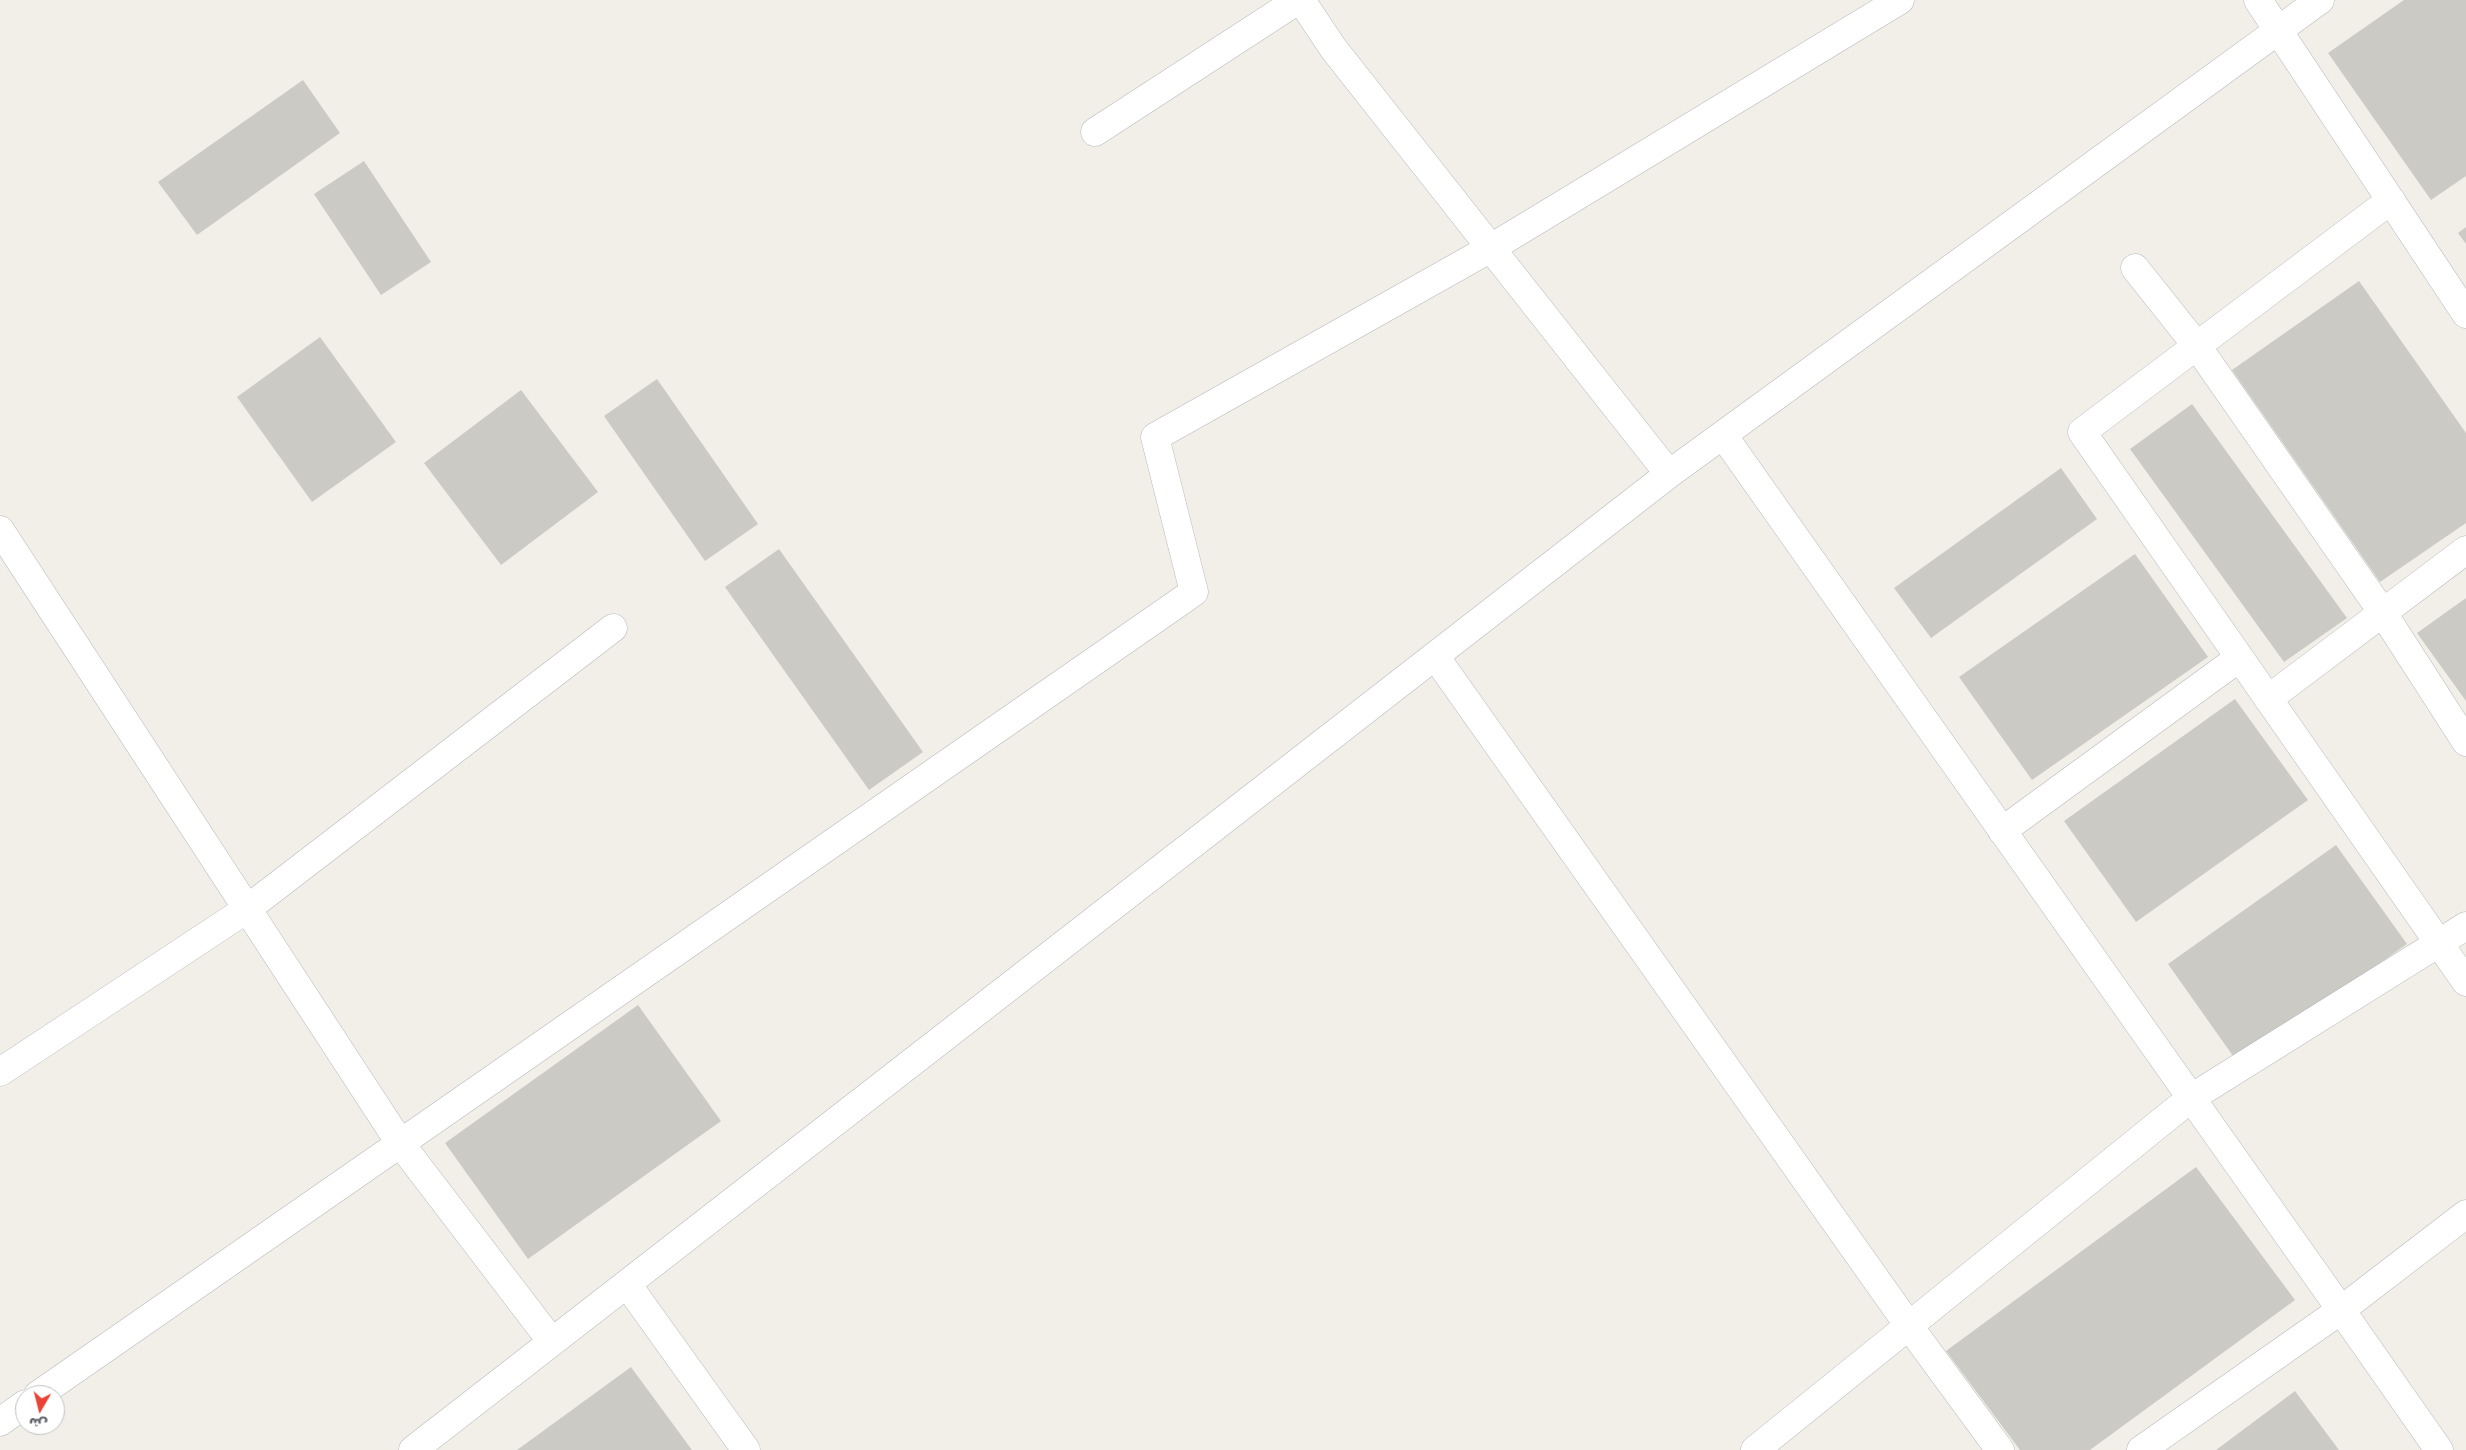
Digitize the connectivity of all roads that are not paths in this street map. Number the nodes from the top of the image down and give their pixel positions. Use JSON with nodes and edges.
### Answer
{"nodes":[{"id":1,"x":1299,"y":0,"type":"edge"},
{"id":2,"x":1900,"y":0,"type":"edge"},
{"id":3,"x":2258,"y":0,"type":"edge"},
{"id":4,"x":2320,"y":0,"type":"edge"},
{"id":5,"x":2278,"y":30,"type":"junction"},
{"id":6,"x":1095,"y":132,"type":"dead end"},
{"id":7,"x":2391,"y":200,"type":"junction"},
{"id":8,"x":1491,"y":248,"type":"junction"},
{"id":9,"x":2135,"y":268,"type":"dead end"},
{"id":10,"x":2466,"y":314,"type":"edge"},
{"id":11,"x":2197,"y":346,"type":"junction"},
{"id":12,"x":1723,"y":435,"type":"junction"},
{"id":13,"x":1669,"y":474,"type":"junction"},
{"id":14,"x":0,"y":530,"type":"edge"},
{"id":15,"x":2466,"y":550,"type":"edge"},
{"id":16,"x":2382,"y":613,"type":"junction"},
{"id":17,"x":613,"y":628,"type":"dead end"},
{"id":18,"x":1435,"y":656,"type":"junction"},
{"id":19,"x":2239,"y":658,"type":"junction"},
{"id":20,"x":2268,"y":699,"type":"junction"},
{"id":21,"x":2466,"y":742,"type":"edge"},
{"id":22,"x":2002,"y":831,"type":"junction"},
{"id":23,"x":247,"y":909,"type":"junction"},
{"id":24,"x":2466,"y":926,"type":"edge"},
{"id":25,"x":2438,"y":942,"type":"junction"},
{"id":26,"x":2466,"y":982,"type":"edge"},
{"id":27,"x":0,"y":1072,"type":"edge"},
{"id":28,"x":2190,"y":1098,"type":"junction"},
{"id":29,"x":400,"y":1143,"type":"junction"},
{"id":30,"x":2466,"y":1214,"type":"edge"},
{"id":31,"x":627,"y":1284,"type":"junction"},
{"id":32,"x":2341,"y":1310,"type":"junction"},
{"id":33,"x":1909,"y":1326,"type":"junction"},
{"id":34,"x":552,"y":1342,"type":"junction"},
{"id":35,"x":52,"y":1385,"type":"edge"},
{"id":36,"x":15,"y":1411,"type":"edge"},
{"id":37,"x":0,"y":1422,"type":"edge"},
{"id":38,"x":413,"y":1450,"type":"edge"},
{"id":39,"x":746,"y":1450,"type":"edge"},
{"id":40,"x":1755,"y":1450,"type":"edge"},
{"id":41,"x":2000,"y":1450,"type":"edge"},
{"id":42,"x":2142,"y":1450,"type":"edge"},
{"id":43,"x":2439,"y":1450,"type":"edge"}],
"edges":[{"from":1,"to":6,"type":"street"},
{"from":1,"to":8,"type":"street"},
{"from":2,"to":8,"type":"street"},
{"from":3,"to":5,"type":"street"},
{"from":4,"to":5,"type":"street"},
{"from":5,"to":7,"type":"street"},
{"from":5,"to":12,"type":"street"},
{"from":7,"to":10,"type":"street"},
{"from":7,"to":11,"type":"street"},
{"from":8,"to":13,"type":"street"},
{"from":8,"to":29,"type":"street"},
{"from":9,"to":11,"type":"street"},
{"from":11,"to":16,"type":"street"},
{"from":11,"to":19,"type":"street"},
{"from":12,"to":13,"type":"street"},
{"from":12,"to":22,"type":"street"},
{"from":13,"to":18,"type":"street"},
{"from":14,"to":23,"type":"street"},
{"from":15,"to":16,"type":"street"},
{"from":16,"to":20,"type":"street"},
{"from":16,"to":21,"type":"street"},
{"from":17,"to":23,"type":"street"},
{"from":18,"to":31,"type":"street"},
{"from":18,"to":33,"type":"street"},
{"from":19,"to":20,"type":"street"},
{"from":19,"to":22,"type":"street"},
{"from":20,"to":25,"type":"street"},
{"from":22,"to":28,"type":"street"},
{"from":23,"to":27,"type":"street"},
{"from":23,"to":29,"type":"street"},
{"from":24,"to":25,"type":"street"},
{"from":25,"to":26,"type":"street"},
{"from":25,"to":28,"type":"street"},
{"from":28,"to":32,"type":"street"},
{"from":28,"to":33,"type":"street"},
{"from":29,"to":34,"type":"street"},
{"from":29,"to":35,"type":"street"},
{"from":30,"to":32,"type":"street"},
{"from":31,"to":34,"type":"street"},
{"from":31,"to":39,"type":"street"},
{"from":32,"to":42,"type":"street"},
{"from":32,"to":43,"type":"street"},
{"from":33,"to":40,"type":"street"},
{"from":33,"to":41,"type":"street"},
{"from":34,"to":38,"type":"street"},
{"from":36,"to":37,"type":"street"}]}
